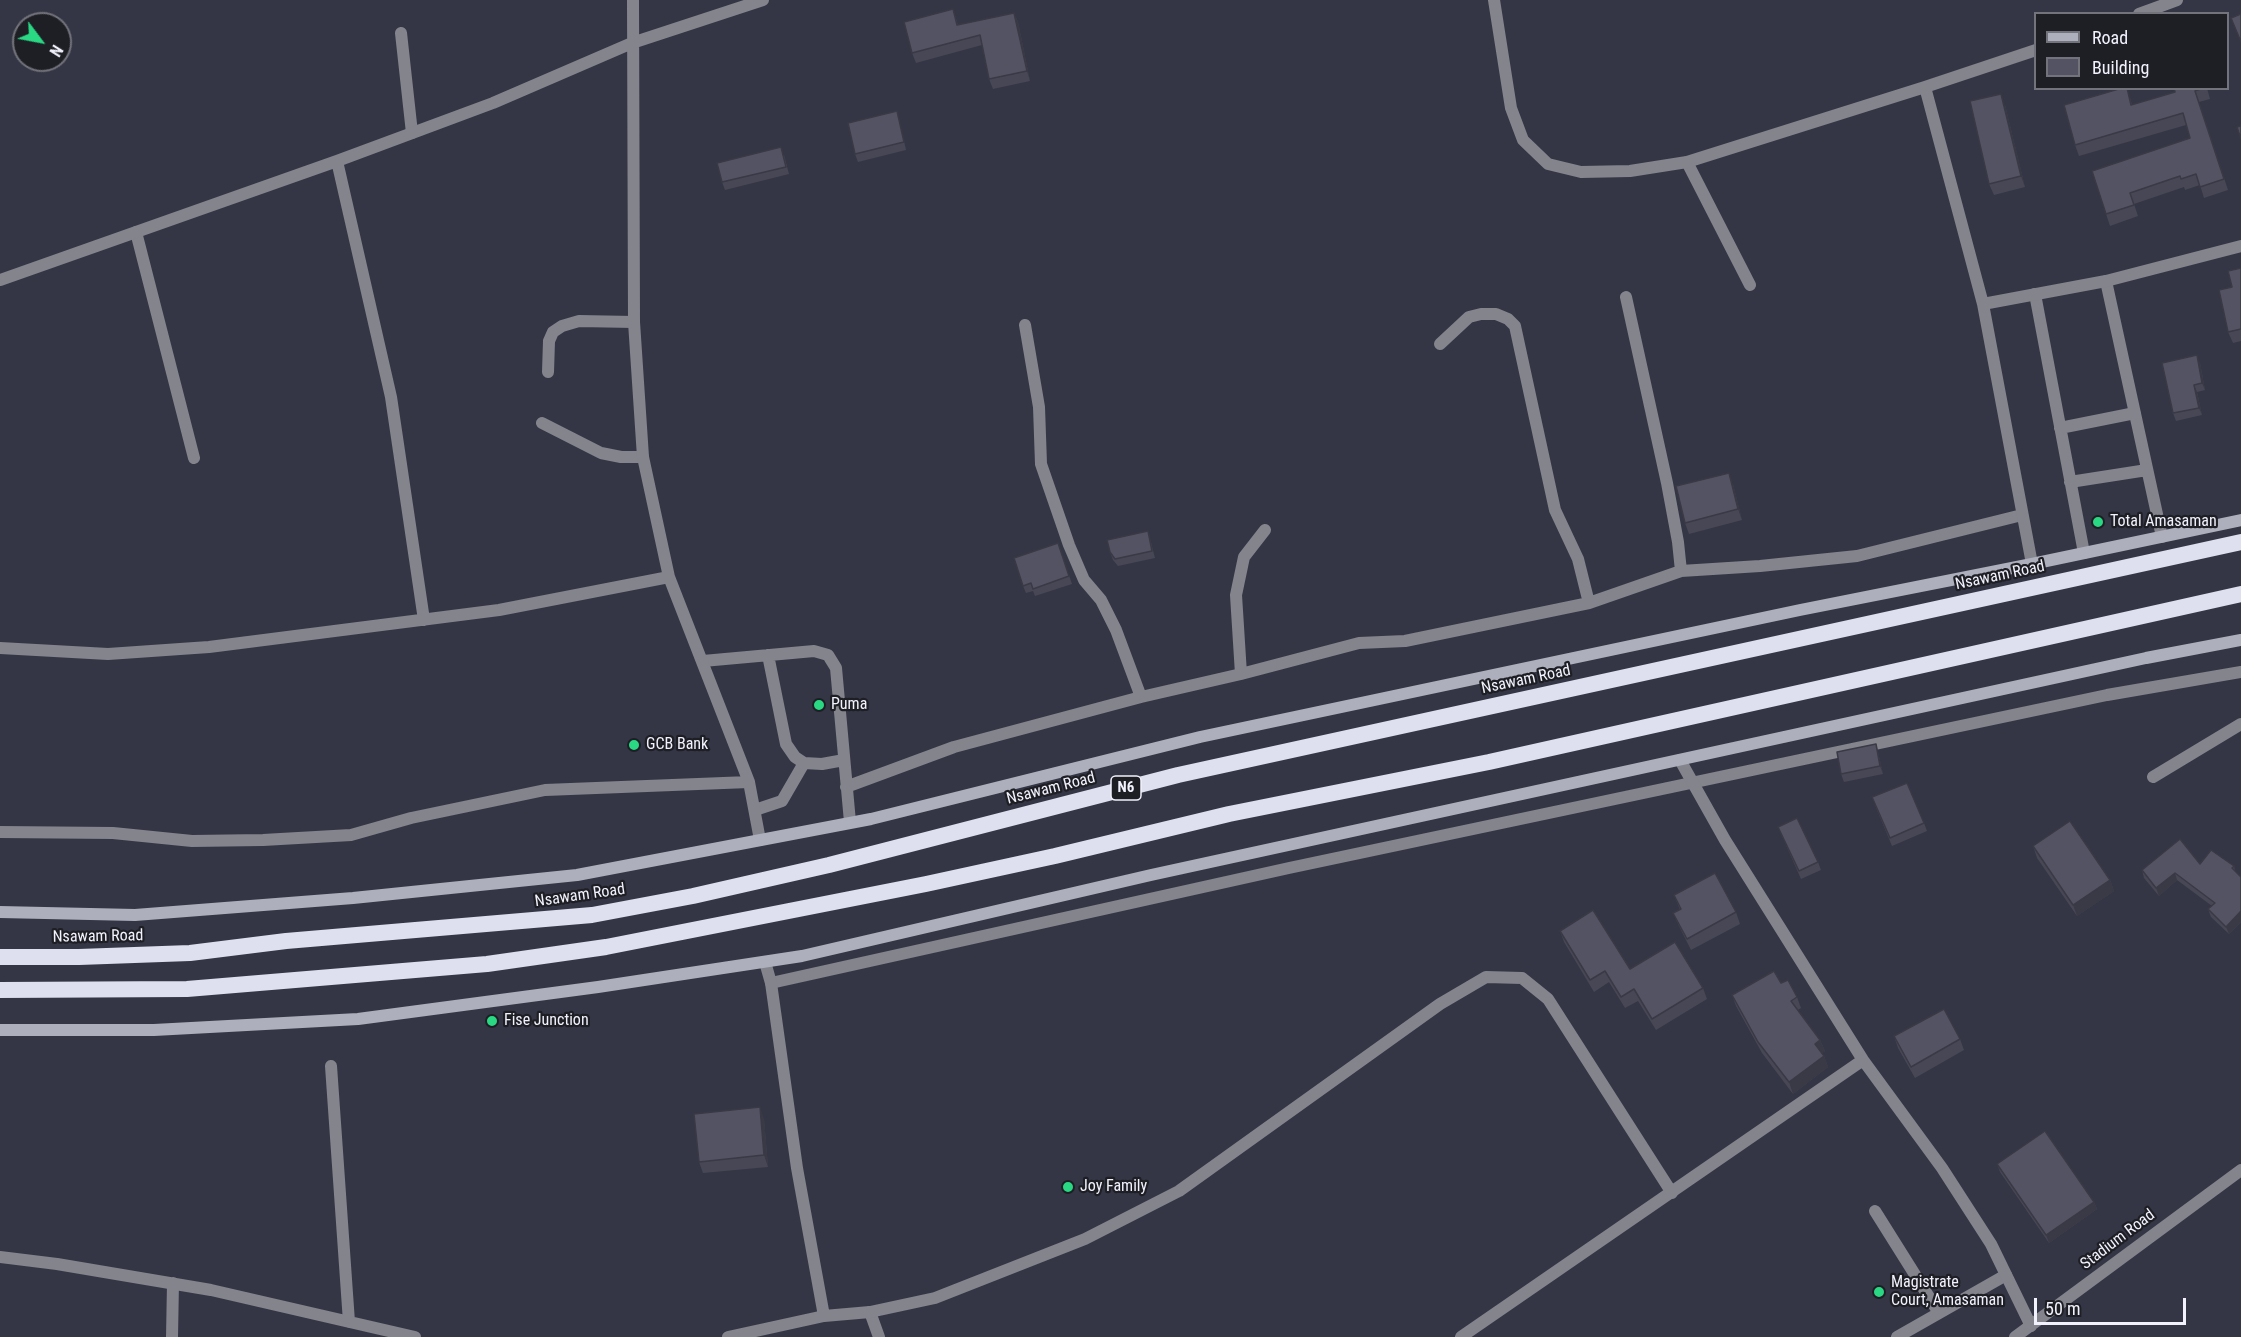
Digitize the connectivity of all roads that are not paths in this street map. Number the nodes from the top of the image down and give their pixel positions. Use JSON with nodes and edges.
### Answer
{"nodes":[{"id":1,"x":633,"y":0,"type":"edge"},
{"id":2,"x":763,"y":0,"type":"edge"},
{"id":3,"x":1494,"y":0,"type":"edge"},
{"id":4,"x":2177,"y":0,"type":"edge"},
{"id":5,"x":2144,"y":12,"type":"edge"},
{"id":6,"x":401,"y":33,"type":"dead end"},
{"id":7,"x":632,"y":43,"type":"junction"},
{"id":8,"x":2034,"y":51,"type":"edge"},
{"id":9,"x":1925,"y":87,"type":"junction"},
{"id":10,"x":412,"y":133,"type":"junction"},
{"id":11,"x":337,"y":161,"type":"junction"},
{"id":12,"x":1688,"y":162,"type":"junction"},
{"id":13,"x":136,"y":232,"type":"junction"},
{"id":14,"x":2241,"y":246,"type":"edge"},
{"id":15,"x":0,"y":280,"type":"edge"},
{"id":16,"x":2106,"y":281,"type":"junction"},
{"id":17,"x":1750,"y":285,"type":"dead end"},
{"id":18,"x":2035,"y":294,"type":"junction"},
{"id":19,"x":1626,"y":297,"type":"dead end"},
{"id":20,"x":1983,"y":304,"type":"junction"},
{"id":21,"x":634,"y":322,"type":"junction"},
{"id":22,"x":1025,"y":324,"type":"dead end"},
{"id":23,"x":1440,"y":344,"type":"dead end"},
{"id":24,"x":549,"y":372,"type":"dead end"},
{"id":25,"x":2135,"y":413,"type":"junction"},
{"id":26,"x":542,"y":423,"type":"dead end"},
{"id":27,"x":2060,"y":428,"type":"junction"},
{"id":28,"x":643,"y":457,"type":"junction"},
{"id":29,"x":194,"y":458,"type":"dead end"},
{"id":30,"x":2147,"y":470,"type":"junction"},
{"id":31,"x":2070,"y":482,"type":"junction"},
{"id":32,"x":2022,"y":515,"type":"junction"},
{"id":33,"x":2241,"y":520,"type":"edge"},
{"id":34,"x":1265,"y":530,"type":"dead end"},
{"id":35,"x":2162,"y":537,"type":"junction"},
{"id":36,"x":2241,"y":542,"type":"edge"},
{"id":37,"x":2084,"y":553,"type":"junction"},
{"id":38,"x":2032,"y":564,"type":"junction"},
{"id":39,"x":1681,"y":571,"type":"junction"},
{"id":40,"x":669,"y":577,"type":"junction"},
{"id":41,"x":2241,"y":594,"type":"edge"},
{"id":42,"x":1589,"y":603,"type":"junction"},
{"id":43,"x":424,"y":620,"type":"junction"},
{"id":44,"x":2241,"y":640,"type":"edge"},
{"id":45,"x":0,"y":648,"type":"edge"},
{"id":46,"x":768,"y":655,"type":"junction"},
{"id":47,"x":704,"y":661,"type":"junction"},
{"id":48,"x":2241,"y":672,"type":"edge"},
{"id":49,"x":1241,"y":674,"type":"junction"},
{"id":50,"x":1142,"y":697,"type":"junction"},
{"id":51,"x":2241,"y":724,"type":"edge"},
{"id":52,"x":844,"y":760,"type":"junction"},
{"id":53,"x":1680,"y":760,"type":"junction"},
{"id":54,"x":804,"y":763,"type":"junction"},
{"id":55,"x":2153,"y":777,"type":"dead end"},
{"id":56,"x":749,"y":782,"type":"junction"},
{"id":57,"x":1694,"y":783,"type":"junction"},
{"id":58,"x":846,"y":787,"type":"junction"},
{"id":59,"x":755,"y":810,"type":"junction"},
{"id":60,"x":850,"y":822,"type":"junction"},
{"id":61,"x":0,"y":832,"type":"edge"},
{"id":62,"x":760,"y":840,"type":"junction"},
{"id":63,"x":0,"y":912,"type":"edge"},
{"id":64,"x":0,"y":957,"type":"edge"},
{"id":65,"x":765,"y":962,"type":"junction"},
{"id":66,"x":771,"y":983,"type":"junction"},
{"id":67,"x":0,"y":990,"type":"edge"},
{"id":68,"x":0,"y":1030,"type":"edge"},
{"id":69,"x":1863,"y":1060,"type":"junction"},
{"id":70,"x":332,"y":1066,"type":"dead end"},
{"id":71,"x":2241,"y":1170,"type":"edge"},
{"id":72,"x":1672,"y":1193,"type":"junction"},
{"id":73,"x":1875,"y":1211,"type":"dead end"},
{"id":74,"x":0,"y":1257,"type":"edge"},
{"id":75,"x":2006,"y":1275,"type":"junction"},
{"id":76,"x":173,"y":1283,"type":"junction"},
{"id":77,"x":870,"y":1312,"type":"junction"},
{"id":78,"x":1940,"y":1313,"type":"junction"},
{"id":79,"x":824,"y":1316,"type":"junction"},
{"id":80,"x":349,"y":1322,"type":"junction"},
{"id":81,"x":2031,"y":1326,"type":"junction"},
{"id":82,"x":172,"y":1337,"type":"edge"},
{"id":83,"x":416,"y":1337,"type":"edge"},
{"id":84,"x":728,"y":1337,"type":"edge"},
{"id":85,"x":879,"y":1337,"type":"edge"},
{"id":86,"x":1461,"y":1337,"type":"edge"},
{"id":87,"x":1897,"y":1337,"type":"edge"},
{"id":88,"x":2015,"y":1337,"type":"edge"}],
"edges":[{"from":1,"to":7,"type":"street"},
{"from":2,"to":7,"type":"street"},
{"from":3,"to":12,"type":"street"},
{"from":4,"to":5,"type":"street"},
{"from":6,"to":10,"type":"street"},
{"from":7,"to":10,"type":"street"},
{"from":7,"to":21,"type":"street"},
{"from":8,"to":9,"type":"street"},
{"from":9,"to":12,"type":"street"},
{"from":9,"to":20,"type":"street"},
{"from":10,"to":11,"type":"street"},
{"from":11,"to":13,"type":"street"},
{"from":11,"to":43,"type":"street"},
{"from":12,"to":17,"type":"street"},
{"from":13,"to":15,"type":"street"},
{"from":13,"to":29,"type":"street"},
{"from":14,"to":16,"type":"street"},
{"from":16,"to":18,"type":"street"},
{"from":16,"to":25,"type":"street"},
{"from":18,"to":20,"type":"street"},
{"from":18,"to":27,"type":"street"},
{"from":19,"to":39,"type":"street"},
{"from":20,"to":32,"type":"street"},
{"from":21,"to":24,"type":"street"},
{"from":21,"to":28,"type":"street"},
{"from":22,"to":50,"type":"street"},
{"from":23,"to":42,"type":"street"},
{"from":25,"to":27,"type":"street"},
{"from":25,"to":30,"type":"street"},
{"from":26,"to":28,"type":"street"},
{"from":27,"to":31,"type":"street"},
{"from":28,"to":40,"type":"street"},
{"from":30,"to":31,"type":"street"},
{"from":30,"to":35,"type":"street"},
{"from":31,"to":37,"type":"street"},
{"from":32,"to":38,"type":"street"},
{"from":32,"to":39,"type":"street"},
{"from":33,"to":35,"type":"main road"},
{"from":34,"to":49,"type":"street"},
{"from":35,"to":37,"type":"main road"},
{"from":36,"to":64,"type":"highway","name":"Nsawam Road","number":"N6"},
{"from":37,"to":38,"type":"main road"},
{"from":38,"to":60,"type":"main road"},
{"from":39,"to":42,"type":"street"},
{"from":40,"to":43,"type":"street"},
{"from":40,"to":47,"type":"street"},
{"from":41,"to":67,"type":"highway"},
{"from":42,"to":49,"type":"street"},
{"from":43,"to":45,"type":"street"},
{"from":44,"to":53,"type":"main road"},
{"from":46,"to":47,"type":"street"},
{"from":46,"to":52,"type":"street"},
{"from":46,"to":54,"type":"street"},
{"from":47,"to":56,"type":"street"},
{"from":48,"to":57,"type":"street"},
{"from":49,"to":50,"type":"street"},
{"from":50,"to":58,"type":"street"},
{"from":51,"to":55,"type":"street"},
{"from":52,"to":54,"type":"street"},
{"from":52,"to":58,"type":"street"},
{"from":53,"to":57,"type":"street"},
{"from":53,"to":65,"type":"main road"},
{"from":54,"to":59,"type":"street"},
{"from":56,"to":59,"type":"street"},
{"from":56,"to":61,"type":"street"},
{"from":57,"to":66,"type":"street"},
{"from":57,"to":69,"type":"street"},
{"from":58,"to":60,"type":"street"},
{"from":59,"to":62,"type":"street"},
{"from":60,"to":62,"type":"main road"},
{"from":62,"to":63,"type":"main road"},
{"from":65,"to":66,"type":"street"},
{"from":65,"to":68,"type":"main road"},
{"from":66,"to":79,"type":"street"},
{"from":69,"to":72,"type":"street"},
{"from":69,"to":75,"type":"street"},
{"from":70,"to":80,"type":"street"},
{"from":71,"to":81,"type":"street","name":"Stadium Road"},
{"from":72,"to":77,"type":"street"},
{"from":72,"to":86,"type":"street"},
{"from":73,"to":78,"type":"street"},
{"from":74,"to":76,"type":"street"},
{"from":75,"to":78,"type":"street"},
{"from":75,"to":81,"type":"street"},
{"from":76,"to":80,"type":"street"},
{"from":76,"to":82,"type":"street"},
{"from":77,"to":79,"type":"street"},
{"from":77,"to":85,"type":"street"},
{"from":78,"to":87,"type":"street"},
{"from":79,"to":84,"type":"street"},
{"from":80,"to":83,"type":"street"},
{"from":81,"to":88,"type":"street","name":"Stadium Road"}]}
